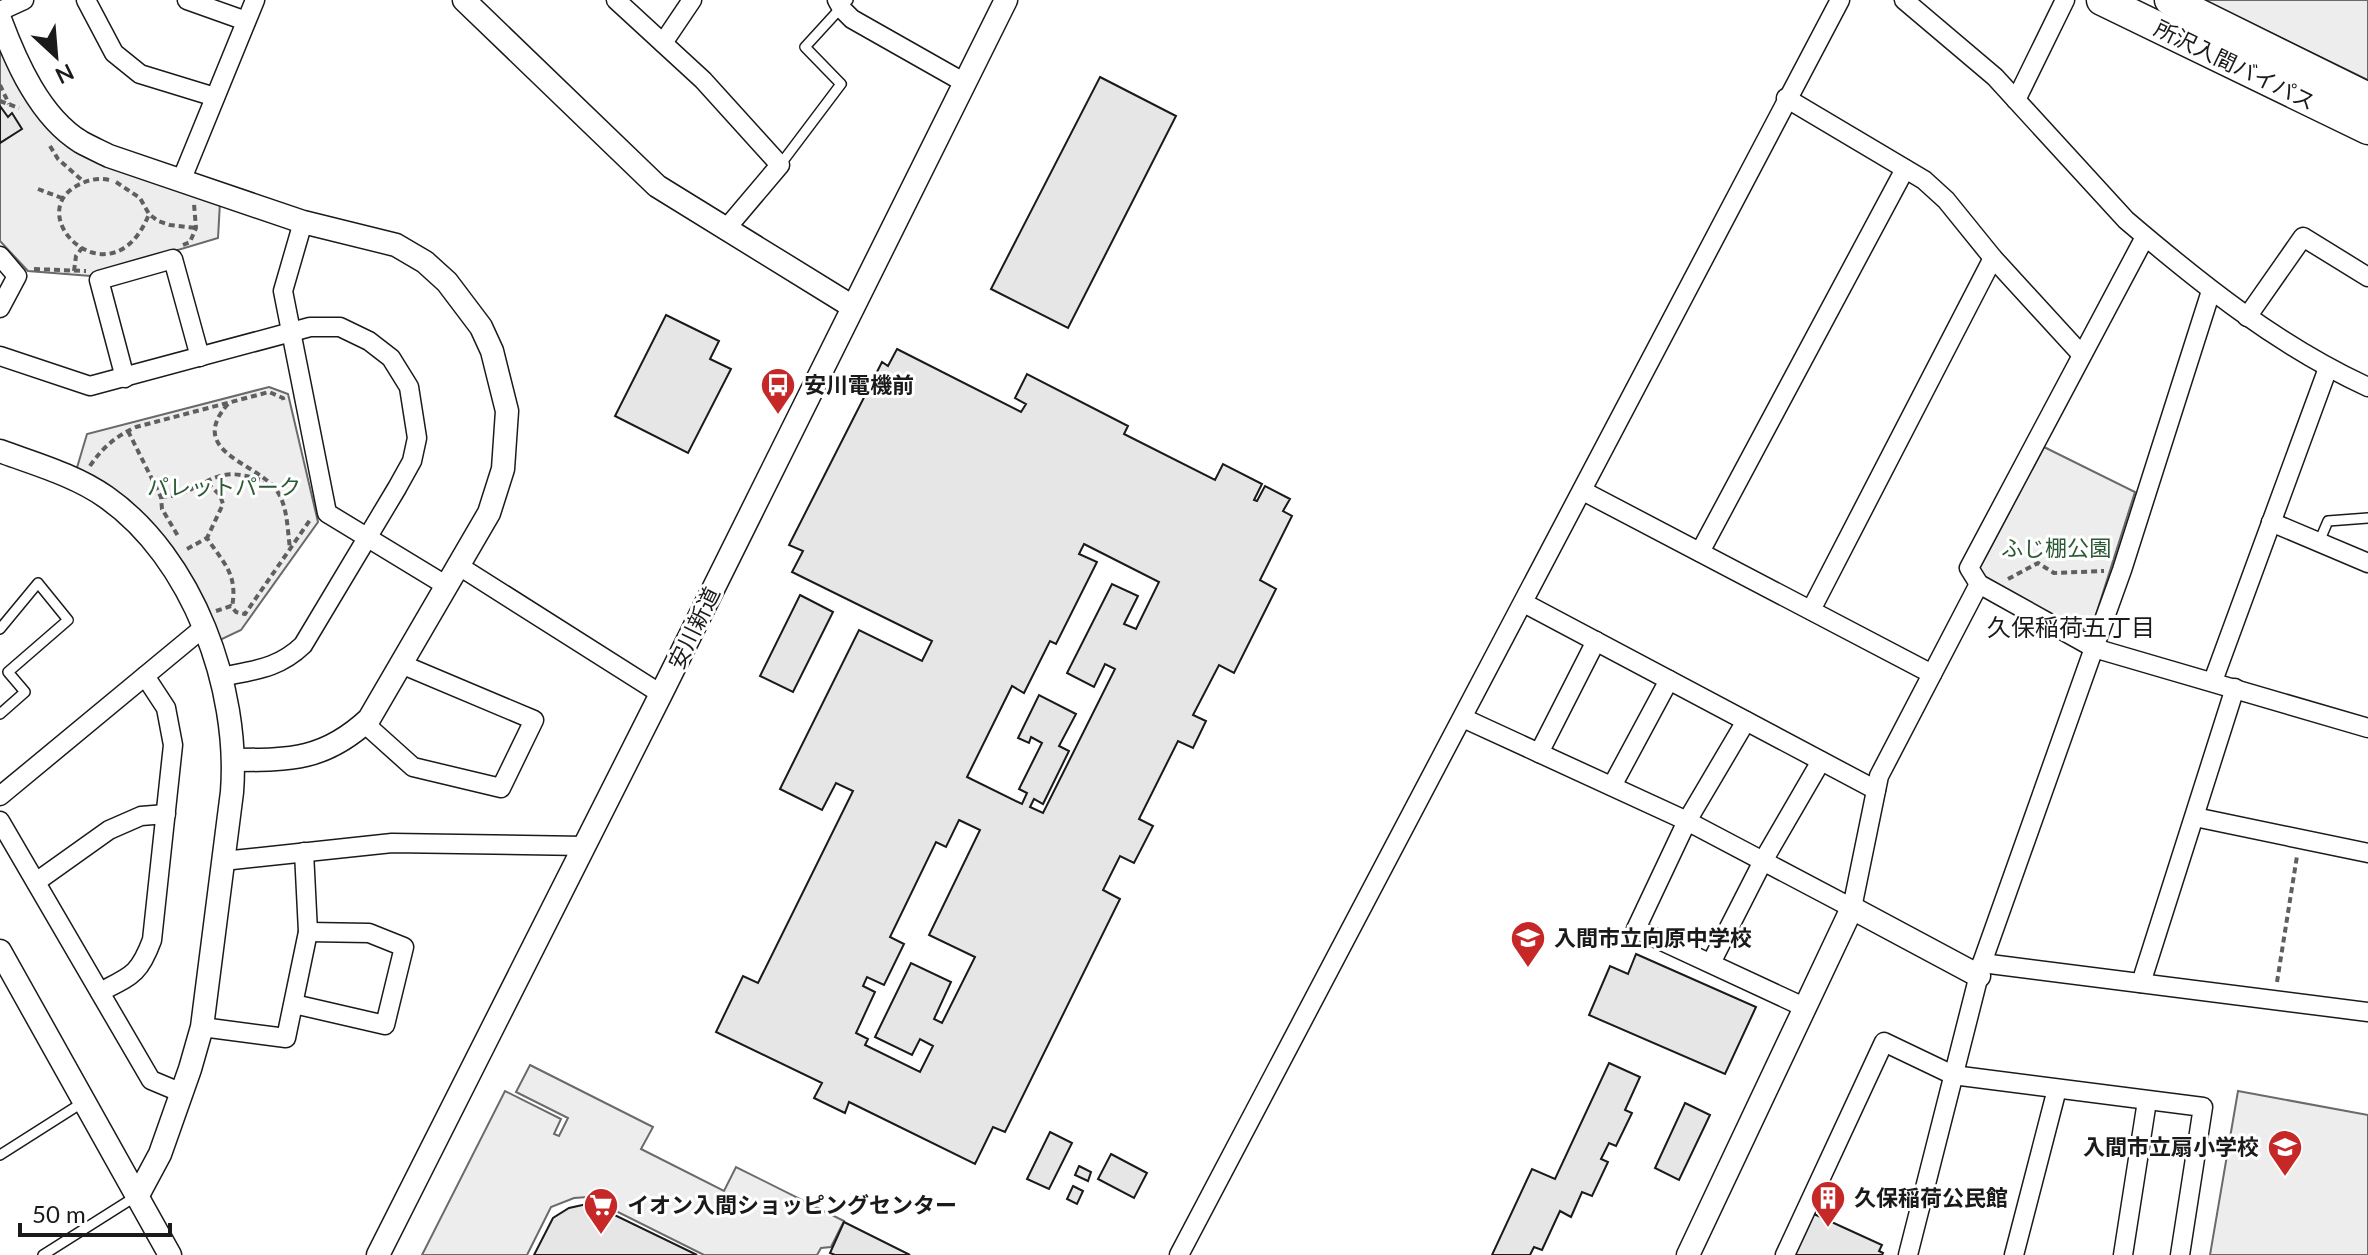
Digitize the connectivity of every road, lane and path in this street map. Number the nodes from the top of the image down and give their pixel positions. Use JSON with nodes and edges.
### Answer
{"nodes":[{"id":1,"x":24,"y":0,"type":"edge"},
{"id":2,"x":86,"y":0,"type":"edge"},
{"id":3,"x":187,"y":0,"type":"edge"},
{"id":4,"x":255,"y":0,"type":"edge"},
{"id":5,"x":464,"y":0,"type":"edge"},
{"id":6,"x":616,"y":0,"type":"edge"},
{"id":7,"x":692,"y":0,"type":"edge"},
{"id":8,"x":1006,"y":0,"type":"edge"},
{"id":9,"x":1840,"y":0,"type":"edge"},
{"id":10,"x":1904,"y":0,"type":"edge"},
{"id":11,"x":2065,"y":0,"type":"edge"},
{"id":12,"x":2102,"y":0,"type":"edge"},
{"id":13,"x":2170,"y":0,"type":"edge"},
{"id":14,"x":842,"y":3,"type":"edge"},
{"id":15,"x":0,"y":11,"type":"edge"},
{"id":16,"x":0,"y":19,"type":"edge"},
{"id":17,"x":246,"y":21,"type":"junction"},
{"id":18,"x":663,"y":43,"type":"junction"},
{"id":19,"x":965,"y":83,"type":"junction"},
{"id":20,"x":0,"y":85,"type":"edge"},
{"id":21,"x":215,"y":97,"type":"junction"},
{"id":22,"x":1786,"y":98,"type":"junction"},
{"id":23,"x":2368,"y":98,"type":"edge"},
{"id":24,"x":2016,"y":100,"type":"junction"},
{"id":25,"x":9,"y":104,"type":"dead end"},
{"id":26,"x":2368,"y":129,"type":"edge"},
{"id":27,"x":780,"y":165,"type":"junction"},
{"id":28,"x":1905,"y":169,"type":"junction"},
{"id":29,"x":116,"y":170,"type":"junction"},
{"id":30,"x":184,"y":182,"type":"junction"},
{"id":31,"x":38,"y":189,"type":"dead end"},
{"id":32,"x":62,"y":198,"type":"junction"},
{"id":33,"x":149,"y":214,"type":"junction"},
{"id":34,"x":303,"y":222,"type":"junction"},
{"id":35,"x":196,"y":228,"type":"junction"},
{"id":36,"x":725,"y":230,"type":"junction"},
{"id":37,"x":2145,"y":237,"type":"junction"},
{"id":38,"x":181,"y":246,"type":"dead end"},
{"id":39,"x":82,"y":248,"type":"junction"},
{"id":40,"x":0,"y":256,"type":"edge"},
{"id":41,"x":1993,"y":258,"type":"junction"},
{"id":42,"x":99,"y":268,"type":"dead end"},
{"id":43,"x":31,"y":269,"type":"dead end"},
{"id":44,"x":74,"y":271,"type":"junction"},
{"id":45,"x":2368,"y":277,"type":"edge"},
{"id":46,"x":2211,"y":291,"type":"junction"},
{"id":47,"x":853,"y":307,"type":"junction"},
{"id":48,"x":0,"y":308,"type":"edge"},
{"id":49,"x":2247,"y":317,"type":"junction"},
{"id":50,"x":291,"y":331,"type":"junction"},
{"id":51,"x":2081,"y":354,"type":"junction"},
{"id":52,"x":0,"y":356,"type":"edge"},
{"id":53,"x":200,"y":357,"type":"junction"},
{"id":54,"x":2328,"y":368,"type":"junction"},
{"id":55,"x":125,"y":378,"type":"junction"},
{"id":56,"x":2368,"y":387,"type":"edge"},
{"id":57,"x":229,"y":402,"type":"junction"},
{"id":58,"x":287,"y":413,"type":"dead end"},
{"id":59,"x":128,"y":431,"type":"junction"},
{"id":60,"x":0,"y":451,"type":"edge"},
{"id":61,"x":267,"y":481,"type":"junction"},
{"id":62,"x":82,"y":482,"type":"junction"},
{"id":63,"x":206,"y":482,"type":"junction"},
{"id":64,"x":1583,"y":491,"type":"junction"},
{"id":65,"x":161,"y":497,"type":"junction"},
{"id":66,"x":307,"y":506,"type":"dead end"},
{"id":67,"x":2368,"y":518,"type":"edge"},
{"id":68,"x":2271,"y":522,"type":"junction"},
{"id":69,"x":178,"y":537,"type":"dead end"},
{"id":70,"x":207,"y":538,"type":"junction"},
{"id":71,"x":366,"y":539,"type":"junction"},
{"id":72,"x":2319,"y":542,"type":"junction"},
{"id":73,"x":290,"y":550,"type":"junction"},
{"id":74,"x":1700,"y":552,"type":"junction"},
{"id":75,"x":2368,"y":563,"type":"edge"},
{"id":76,"x":170,"y":564,"type":"junction"},
{"id":77,"x":459,"y":566,"type":"junction"},
{"id":78,"x":2122,"y":570,"type":"junction"},
{"id":79,"x":447,"y":586,"type":"junction"},
{"id":80,"x":1982,"y":586,"type":"junction"},
{"id":81,"x":1524,"y":603,"type":"junction"},
{"id":82,"x":232,"y":607,"type":"junction"},
{"id":83,"x":1811,"y":610,"type":"junction"},
{"id":84,"x":201,"y":622,"type":"junction"},
{"id":85,"x":0,"y":629,"type":"edge"},
{"id":86,"x":1596,"y":641,"type":"junction"},
{"id":87,"x":2094,"y":648,"type":"junction"},
{"id":88,"x":401,"y":664,"type":"junction"},
{"id":89,"x":1932,"y":674,"type":"junction"},
{"id":90,"x":145,"y":676,"type":"junction"},
{"id":91,"x":221,"y":677,"type":"junction"},
{"id":92,"x":1669,"y":680,"type":"junction"},
{"id":93,"x":2213,"y":681,"type":"junction"},
{"id":94,"x":2235,"y":688,"type":"junction"},
{"id":95,"x":661,"y":694,"type":"junction"},
{"id":96,"x":0,"y":714,"type":"edge"},
{"id":97,"x":1463,"y":718,"type":"junction"},
{"id":98,"x":1746,"y":721,"type":"junction"},
{"id":99,"x":364,"y":723,"type":"junction"},
{"id":100,"x":2368,"y":728,"type":"edge"},
{"id":101,"x":1539,"y":753,"type":"junction"},
{"id":102,"x":234,"y":760,"type":"junction"},
{"id":103,"x":1821,"y":761,"type":"junction"},
{"id":104,"x":1612,"y":786,"type":"junction"},
{"id":105,"x":1876,"y":790,"type":"junction"},
{"id":106,"x":0,"y":796,"type":"edge"},
{"id":107,"x":166,"y":814,"type":"junction"},
{"id":108,"x":2195,"y":817,"type":"junction"},
{"id":109,"x":0,"y":821,"type":"edge"},
{"id":110,"x":1687,"y":821,"type":"junction"},
{"id":111,"x":2300,"y":839,"type":"junction"},
{"id":112,"x":584,"y":846,"type":"junction"},
{"id":113,"x":304,"y":852,"type":"junction"},
{"id":114,"x":2368,"y":853,"type":"edge"},
{"id":115,"x":223,"y":861,"type":"junction"},
{"id":116,"x":1763,"y":861,"type":"junction"},
{"id":117,"x":36,"y":882,"type":"junction"},
{"id":118,"x":1852,"y":908,"type":"junction"},
{"id":119,"x":308,"y":932,"type":"junction"},
{"id":120,"x":2,"y":957,"type":"edge"},
{"id":121,"x":1711,"y":963,"type":"junction"},
{"id":122,"x":1980,"y":969,"type":"junction"},
{"id":123,"x":2141,"y":983,"type":"junction"},
{"id":124,"x":100,"y":992,"type":"junction"},
{"id":125,"x":2274,"y":1000,"type":"junction"},
{"id":126,"x":294,"y":1004,"type":"junction"},
{"id":127,"x":1806,"y":1008,"type":"junction"},
{"id":128,"x":2368,"y":1012,"type":"edge"},
{"id":129,"x":202,"y":1027,"type":"junction"},
{"id":130,"x":1953,"y":1075,"type":"junction"},
{"id":131,"x":2057,"y":1089,"type":"junction"},
{"id":132,"x":182,"y":1093,"type":"junction"},
{"id":133,"x":85,"y":1101,"type":"junction"},
{"id":134,"x":2147,"y":1101,"type":"junction"},
{"id":135,"x":0,"y":1155,"type":"edge"},
{"id":136,"x":138,"y":1195,"type":"junction"},
{"id":137,"x":43,"y":1255,"type":"edge"},
{"id":138,"x":170,"y":1255,"type":"edge"},
{"id":139,"x":378,"y":1255,"type":"edge"},
{"id":140,"x":1179,"y":1255,"type":"edge"},
{"id":141,"x":1688,"y":1255,"type":"edge"},
{"id":142,"x":1785,"y":1255,"type":"edge"},
{"id":143,"x":1908,"y":1255,"type":"edge"},
{"id":144,"x":2014,"y":1255,"type":"edge"},
{"id":145,"x":2123,"y":1255,"type":"edge"},
{"id":146,"x":2180,"y":1255,"type":"edge"}],
"edges":[{"from":1,"to":15,"type":"street"},
{"from":2,"to":21,"type":"street"},
{"from":3,"to":17,"type":"street"},
{"from":4,"to":17,"type":"street"},
{"from":5,"to":36,"type":"street"},
{"from":6,"to":18,"type":"street"},
{"from":7,"to":18,"type":"street"},
{"from":8,"to":19,"type":"street","name":"安川新道"},
{"from":9,"to":22,"type":"street"},
{"from":10,"to":24,"type":"street"},
{"from":11,"to":24,"type":"street"},
{"from":12,"to":26,"type":"highway","name":"所沢入間バイパス"},
{"from":13,"to":23,"type":"highway","name":"所沢入間バイパス"},
{"from":14,"to":19,"type":"street"},
{"from":14,"to":27,"type":"lane"},
{"from":16,"to":29,"type":"street"},
{"from":17,"to":21,"type":"street"},
{"from":18,"to":27,"type":"street"},
{"from":19,"to":47,"type":"street","name":"安川新道"},
{"from":20,"to":25,"type":"path"},
{"from":21,"to":30,"type":"street"},
{"from":22,"to":28,"type":"street"},
{"from":22,"to":64,"type":"street"},
{"from":24,"to":37,"type":"street"},
{"from":27,"to":36,"type":"street"},
{"from":28,"to":41,"type":"street"},
{"from":28,"to":74,"type":"street"},
{"from":29,"to":30,"type":"street"},
{"from":29,"to":32,"type":"path"},
{"from":29,"to":33,"type":"path"},
{"from":30,"to":34,"type":"street"},
{"from":30,"to":35,"type":"path"},
{"from":31,"to":32,"type":"path"},
{"from":32,"to":39,"type":"path"},
{"from":33,"to":35,"type":"path"},
{"from":33,"to":39,"type":"path"},
{"from":34,"to":50,"type":"street"},
{"from":34,"to":77,"type":"street"},
{"from":35,"to":38,"type":"path"},
{"from":36,"to":47,"type":"street"},
{"from":37,"to":46,"type":"street"},
{"from":37,"to":51,"type":"street"},
{"from":39,"to":44,"type":"path"},
{"from":40,"to":48,"type":"street"},
{"from":41,"to":51,"type":"street"},
{"from":41,"to":83,"type":"street"},
{"from":42,"to":44,"type":"path"},
{"from":43,"to":44,"type":"path"},
{"from":45,"to":49,"type":"street"},
{"from":46,"to":49,"type":"street"},
{"from":46,"to":78,"type":"street"},
{"from":47,"to":95,"type":"street","name":"安川新道"},
{"from":49,"to":54,"type":"street"},
{"from":50,"to":53,"type":"street"},
{"from":50,"to":71,"type":"street"},
{"from":50,"to":71,"type":"street"},
{"from":51,"to":80,"type":"street"},
{"from":52,"to":55,"type":"street"},
{"from":53,"to":55,"type":"street"},
{"from":53,"to":55,"type":"street"},
{"from":54,"to":56,"type":"street"},
{"from":54,"to":68,"type":"street"},
{"from":57,"to":58,"type":"path"},
{"from":57,"to":59,"type":"path"},
{"from":57,"to":61,"type":"path"},
{"from":59,"to":62,"type":"path"},
{"from":59,"to":65,"type":"path"},
{"from":60,"to":62,"type":"street"},
{"from":61,"to":63,"type":"path"},
{"from":61,"to":73,"type":"path"},
{"from":62,"to":76,"type":"street"},
{"from":63,"to":65,"type":"path"},
{"from":63,"to":70,"type":"path"},
{"from":64,"to":74,"type":"street"},
{"from":64,"to":81,"type":"street"},
{"from":65,"to":69,"type":"path"},
{"from":66,"to":73,"type":"path"},
{"from":67,"to":72,"type":"lane"},
{"from":68,"to":72,"type":"street"},
{"from":68,"to":93,"type":"street"},
{"from":70,"to":76,"type":"path"},
{"from":70,"to":82,"type":"path"},
{"from":71,"to":79,"type":"street"},
{"from":71,"to":91,"type":"street"},
{"from":72,"to":75,"type":"street"},
{"from":73,"to":82,"type":"path"},
{"from":74,"to":83,"type":"street"},
{"from":76,"to":84,"type":"street"},
{"from":77,"to":79,"type":"street"},
{"from":77,"to":95,"type":"street"},
{"from":78,"to":80,"type":"path"},
{"from":78,"to":87,"type":"street"},
{"from":79,"to":88,"type":"street"},
{"from":80,"to":87,"type":"street"},
{"from":80,"to":89,"type":"street"},
{"from":81,"to":86,"type":"street"},
{"from":81,"to":97,"type":"street"},
{"from":82,"to":84,"type":"path"},
{"from":83,"to":89,"type":"street"},
{"from":84,"to":90,"type":"street"},
{"from":84,"to":91,"type":"street"},
{"from":85,"to":96,"type":"lane"},
{"from":86,"to":92,"type":"street"},
{"from":86,"to":101,"type":"street"},
{"from":87,"to":93,"type":"street"},
{"from":87,"to":122,"type":"street"},
{"from":88,"to":99,"type":"street"},
{"from":88,"to":99,"type":"street"},
{"from":89,"to":105,"type":"street"},
{"from":90,"to":106,"type":"street"},
{"from":90,"to":107,"type":"street"},
{"from":91,"to":102,"type":"street"},
{"from":92,"to":98,"type":"street"},
{"from":92,"to":104,"type":"street"},
{"from":93,"to":94,"type":"street"},
{"from":94,"to":100,"type":"street"},
{"from":94,"to":108,"type":"street"},
{"from":95,"to":112,"type":"street","name":"安川新道"},
{"from":97,"to":101,"type":"street"},
{"from":97,"to":140,"type":"street"},
{"from":98,"to":103,"type":"street"},
{"from":98,"to":110,"type":"street"},
{"from":99,"to":102,"type":"street"},
{"from":101,"to":104,"type":"street"},
{"from":102,"to":115,"type":"street"},
{"from":103,"to":105,"type":"street"},
{"from":103,"to":116,"type":"street"},
{"from":104,"to":110,"type":"street"},
{"from":105,"to":118,"type":"street"},
{"from":107,"to":117,"type":"street"},
{"from":107,"to":124,"type":"street"},
{"from":108,"to":111,"type":"street"},
{"from":108,"to":123,"type":"street"},
{"from":109,"to":117,"type":"street"},
{"from":110,"to":116,"type":"street"},
{"from":110,"to":121,"type":"street"},
{"from":111,"to":114,"type":"street"},
{"from":111,"to":125,"type":"path"},
{"from":112,"to":113,"type":"street"},
{"from":112,"to":139,"type":"street","name":"安川新道"},
{"from":113,"to":115,"type":"street"},
{"from":113,"to":119,"type":"street"},
{"from":115,"to":129,"type":"street"},
{"from":116,"to":118,"type":"street"},
{"from":116,"to":121,"type":"street"},
{"from":117,"to":124,"type":"street"},
{"from":118,"to":122,"type":"street"},
{"from":118,"to":127,"type":"street"},
{"from":119,"to":126,"type":"street"},
{"from":119,"to":126,"type":"street"},
{"from":120,"to":133,"type":"street"},
{"from":121,"to":127,"type":"street"},
{"from":122,"to":123,"type":"street"},
{"from":122,"to":130,"type":"street"},
{"from":123,"to":125,"type":"street"},
{"from":124,"to":132,"type":"street"},
{"from":125,"to":128,"type":"street"},
{"from":126,"to":129,"type":"street"},
{"from":127,"to":141,"type":"street"},
{"from":129,"to":132,"type":"street"},
{"from":130,"to":131,"type":"street"},
{"from":130,"to":142,"type":"street"},
{"from":130,"to":143,"type":"street"},
{"from":131,"to":134,"type":"street"},
{"from":131,"to":144,"type":"street"},
{"from":132,"to":136,"type":"street"},
{"from":133,"to":135,"type":"lane"},
{"from":133,"to":136,"type":"street"},
{"from":134,"to":145,"type":"street"},
{"from":134,"to":146,"type":"street"},
{"from":136,"to":137,"type":"lane"},
{"from":136,"to":138,"type":"street"}]}
